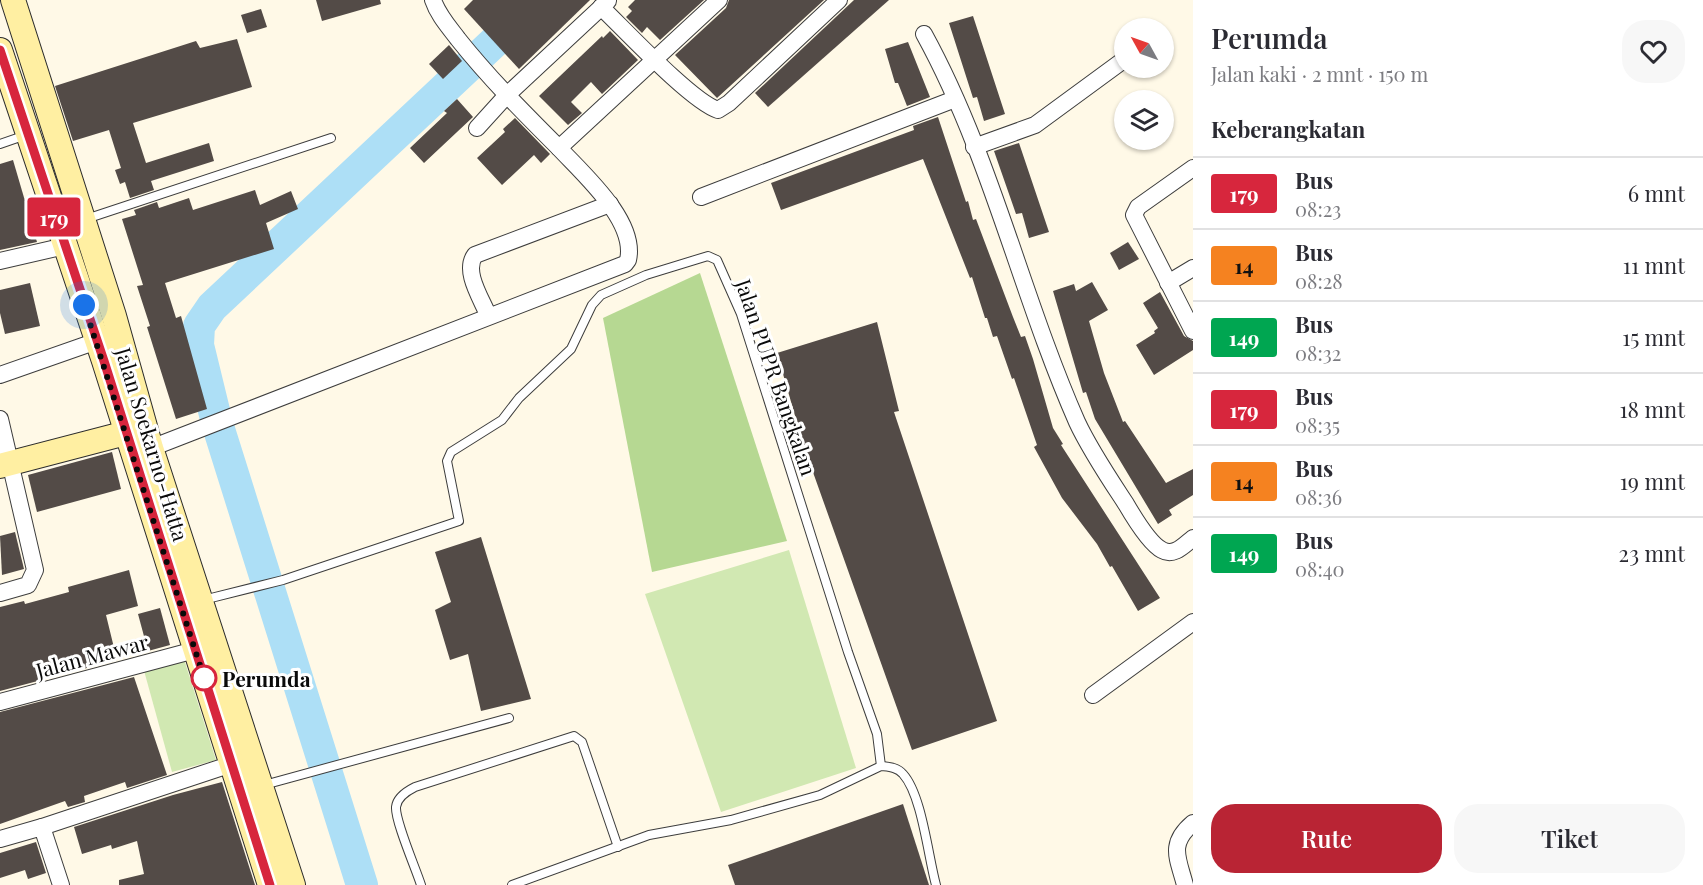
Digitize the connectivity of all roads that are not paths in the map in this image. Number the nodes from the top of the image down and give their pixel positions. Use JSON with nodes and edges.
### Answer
{"nodes":[{"id":1,"x":433,"y":0,"type":"edge"},
{"id":2,"x":719,"y":0,"type":"edge"},
{"id":3,"x":838,"y":0,"type":"edge"},
{"id":4,"x":16,"y":1,"type":"edge"},
{"id":5,"x":605,"y":4,"type":"edge"},
{"id":6,"x":924,"y":34,"type":"dead end"},
{"id":7,"x":0,"y":50,"type":"edge"},
{"id":8,"x":655,"y":59,"type":"junction"},
{"id":9,"x":1114,"y":67,"type":"edge"},
{"id":10,"x":506,"y":96,"type":"junction"},
{"id":11,"x":955,"y":99,"type":"junction"},
{"id":12,"x":477,"y":128,"type":"dead end"},
{"id":13,"x":27,"y":135,"type":"junction"},
{"id":14,"x":331,"y":138,"type":"dead end"},
{"id":15,"x":0,"y":144,"type":"edge"},
{"id":16,"x":974,"y":147,"type":"junction"},
{"id":17,"x":559,"y":148,"type":"junction"},
{"id":18,"x":1193,"y":168,"type":"edge"},
{"id":19,"x":701,"y":196,"type":"dead end"},
{"id":20,"x":610,"y":204,"type":"junction"},
{"id":21,"x":83,"y":220,"type":"junction"},
{"id":22,"x":65,"y":246,"type":"junction"},
{"id":23,"x":0,"y":261,"type":"edge"},
{"id":24,"x":1193,"y":268,"type":"edge"},
{"id":25,"x":1168,"y":283,"type":"junction"},
{"id":26,"x":488,"y":315,"type":"junction"},
{"id":27,"x":114,"y":316,"type":"junction"},
{"id":28,"x":1193,"y":331,"type":"edge"},
{"id":29,"x":104,"y":345,"type":"junction"},
{"id":30,"x":0,"y":375,"type":"edge"},
{"id":31,"x":0,"y":419,"type":"edge"},
{"id":32,"x":126,"y":433,"type":"junction"},
{"id":33,"x":152,"y":448,"type":"junction"},
{"id":34,"x":5,"y":464,"type":"edge"},
{"id":35,"x":1193,"y":538,"type":"edge"},
{"id":36,"x":0,"y":593,"type":"edge"},
{"id":37,"x":203,"y":600,"type":"junction"},
{"id":38,"x":1193,"y":622,"type":"edge"},
{"id":39,"x":195,"y":650,"type":"junction"},
{"id":40,"x":1093,"y":695,"type":"dead end"},
{"id":41,"x":0,"y":702,"type":"edge"},
{"id":42,"x":509,"y":718,"type":"dead end"},
{"id":43,"x":232,"y":764,"type":"junction"},
{"id":44,"x":881,"y":766,"type":"junction"},
{"id":45,"x":260,"y":786,"type":"junction"},
{"id":46,"x":1193,"y":823,"type":"edge"},
{"id":47,"x":42,"y":827,"type":"junction"},
{"id":48,"x":0,"y":839,"type":"edge"},
{"id":49,"x":618,"y":847,"type":"junction"},
{"id":50,"x":534,"y":881,"type":"edge"},
{"id":51,"x":61,"y":885,"type":"edge"},
{"id":52,"x":270,"y":885,"type":"edge"},
{"id":53,"x":293,"y":885,"type":"edge"},
{"id":54,"x":421,"y":885,"type":"edge"},
{"id":55,"x":512,"y":885,"type":"edge"},
{"id":56,"x":936,"y":885,"type":"edge"},
{"id":57,"x":1185,"y":885,"type":"edge"}],
"edges":[{"from":1,"to":10,"type":"street"},
{"from":2,"to":8,"type":"street"},
{"from":3,"to":8,"type":"street"},
{"from":4,"to":21,"type":"main road","name":"Jalan Soekarno-Hatta"},
{"from":5,"to":8,"type":"street"},
{"from":5,"to":10,"type":"street"},
{"from":6,"to":11,"type":"street"},
{"from":7,"to":13,"type":"main road","name":"Jalan Soekarno-Hatta"},
{"from":8,"to":17,"type":"street"},
{"from":9,"to":16,"type":"street"},
{"from":10,"to":12,"type":"street"},
{"from":10,"to":17,"type":"street"},
{"from":11,"to":16,"type":"street"},
{"from":11,"to":19,"type":"street"},
{"from":13,"to":15,"type":"lane"},
{"from":13,"to":22,"type":"main road","name":"Jalan Soekarno-Hatta"},
{"from":14,"to":21,"type":"lane"},
{"from":16,"to":35,"type":"street"},
{"from":17,"to":20,"type":"street"},
{"from":18,"to":25,"type":"street"},
{"from":20,"to":26,"type":"street"},
{"from":20,"to":26,"type":"street"},
{"from":21,"to":27,"type":"main road","name":"Jalan Soekarno-Hatta"},
{"from":22,"to":23,"type":"street"},
{"from":22,"to":29,"type":"main road","name":"Jalan Soekarno-Hatta"},
{"from":24,"to":25,"type":"street"},
{"from":25,"to":28,"type":"street"},
{"from":26,"to":33,"type":"street"},
{"from":27,"to":29,"type":"main road","name":"Jalan Soekarno-Hatta"},
{"from":27,"to":29,"type":"main road"},
{"from":29,"to":30,"type":"street"},
{"from":29,"to":32,"type":"main road","name":"Jalan Soekarno-Hatta"},
{"from":29,"to":33,"type":"main road","name":"Jalan Soekarno-Hatta"},
{"from":31,"to":34,"type":"street"},
{"from":32,"to":34,"type":"main road"},
{"from":32,"to":39,"type":"main road","name":"Jalan Soekarno-Hatta"},
{"from":33,"to":37,"type":"main road","name":"Jalan Soekarno-Hatta"},
{"from":34,"to":36,"type":"street"},
{"from":37,"to":44,"type":"lane","name":"Jalan PUPR Bangkalan"},
{"from":37,"to":45,"type":"main road","name":"Jalan Soekarno-Hatta"},
{"from":38,"to":40,"type":"street"},
{"from":39,"to":41,"type":"street","name":"Jalan Mawar"},
{"from":39,"to":43,"type":"main road","name":"Jalan Soekarno-Hatta"},
{"from":42,"to":45,"type":"lane"},
{"from":43,"to":47,"type":"street"},
{"from":43,"to":52,"type":"main road","name":"Jalan Soekarno-Hatta"},
{"from":44,"to":49,"type":"lane"},
{"from":44,"to":56,"type":"lane"},
{"from":45,"to":53,"type":"main road","name":"Jalan Soekarno-Hatta"},
{"from":46,"to":57,"type":"street"},
{"from":47,"to":48,"type":"street"},
{"from":47,"to":51,"type":"street"},
{"from":49,"to":50,"type":"lane"},
{"from":49,"to":54,"type":"lane"},
{"from":50,"to":55,"type":"lane"}]}
